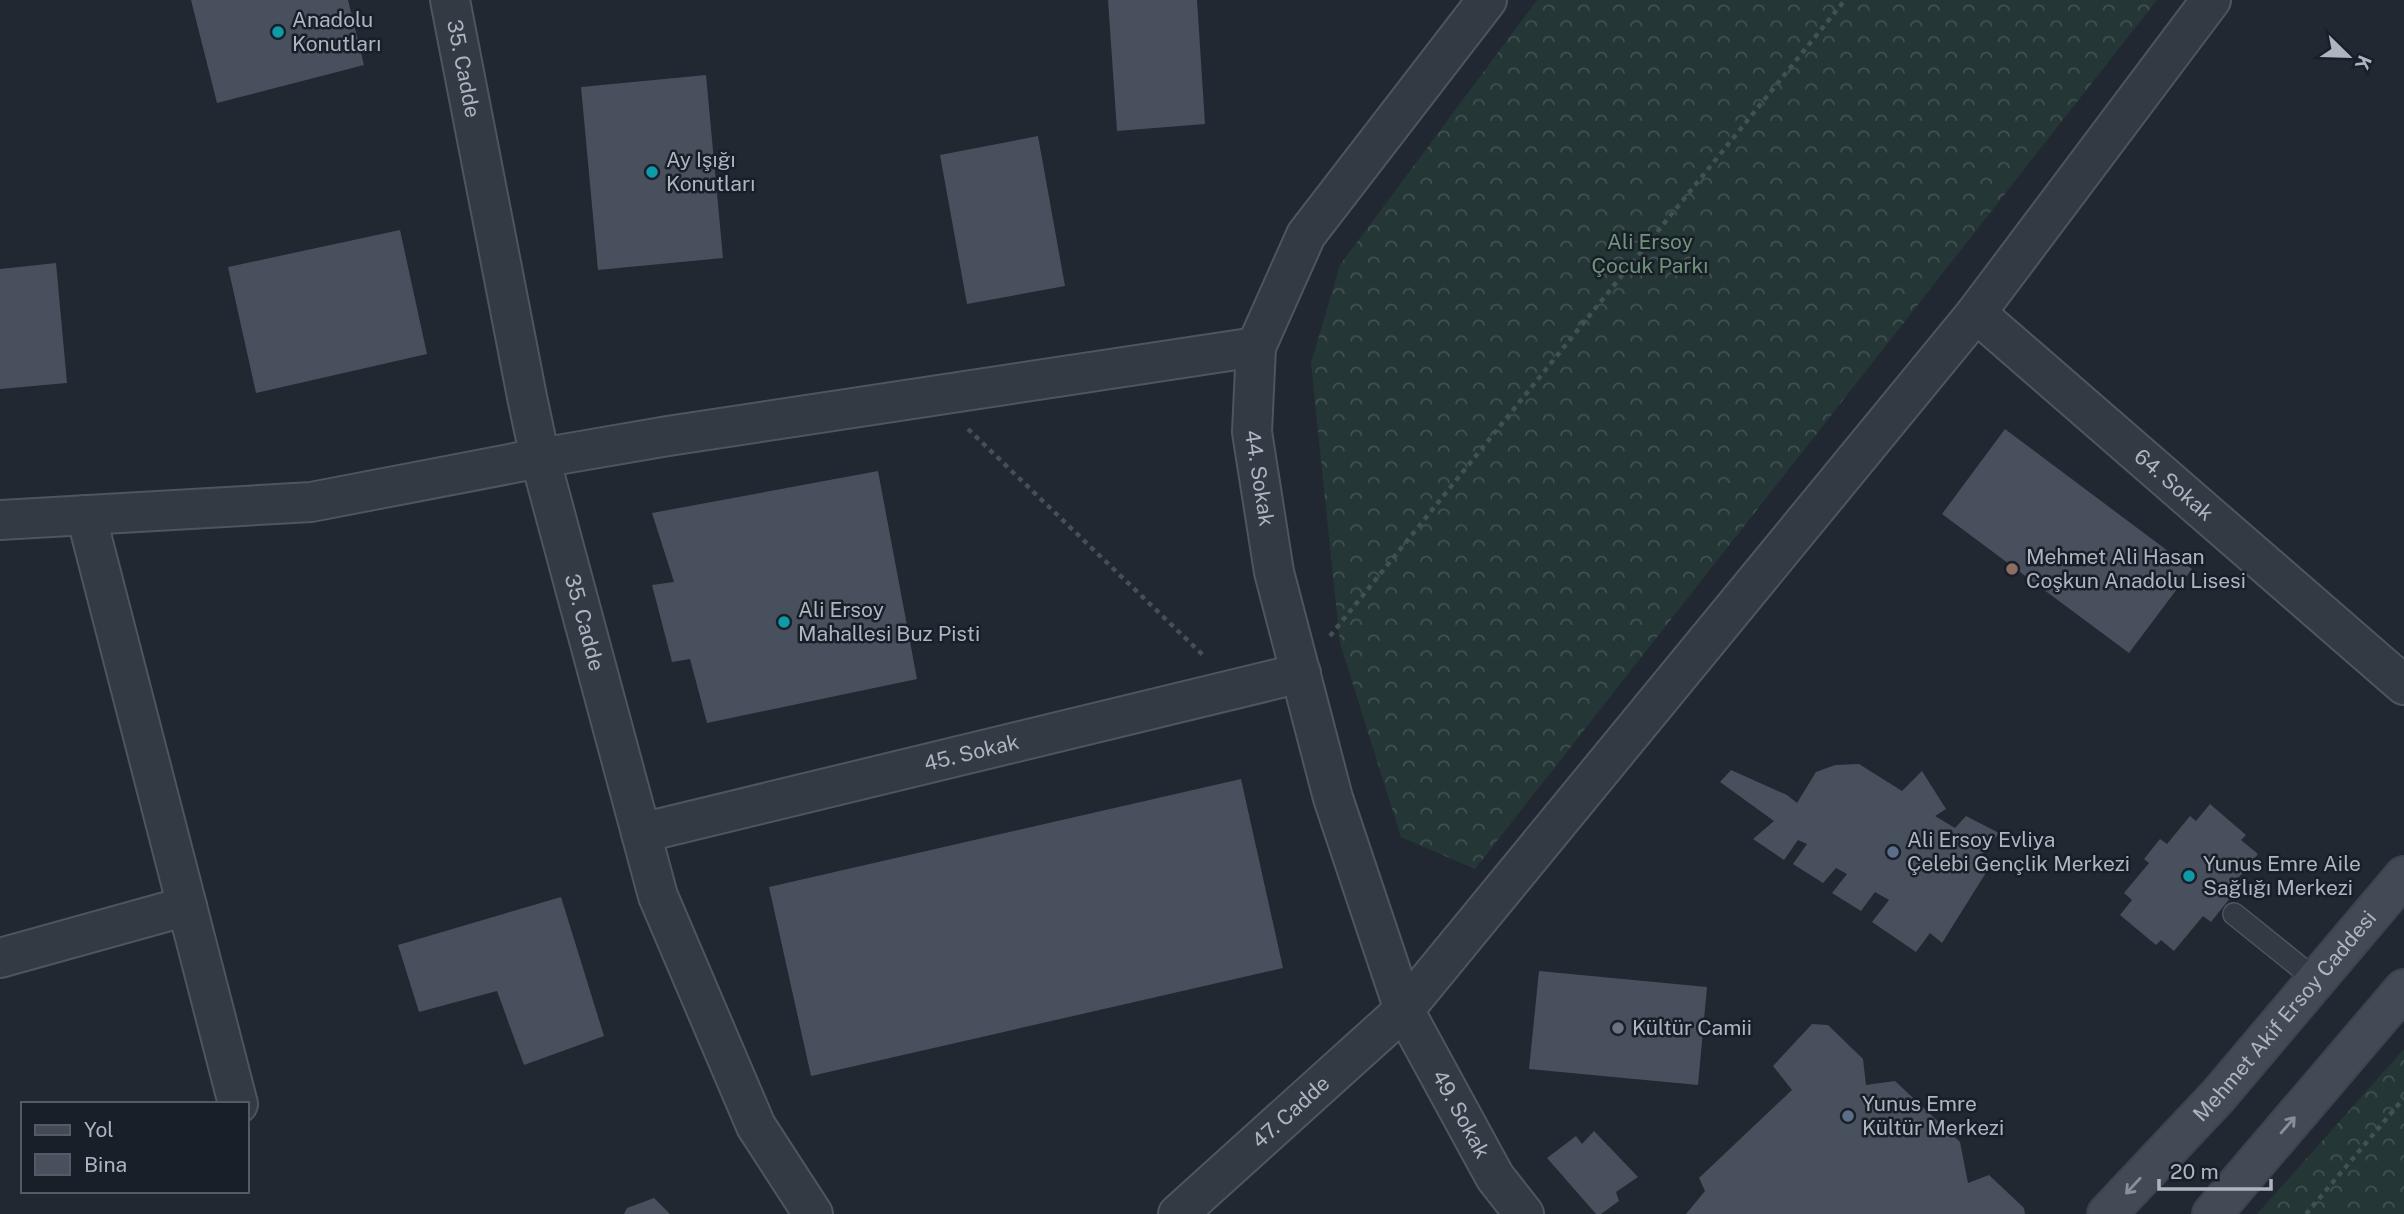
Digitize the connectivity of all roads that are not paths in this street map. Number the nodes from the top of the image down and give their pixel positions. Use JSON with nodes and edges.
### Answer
{"nodes":[{"id":1,"x":450,"y":0,"type":"edge"},
{"id":2,"x":1487,"y":0,"type":"edge"},
{"id":3,"x":2211,"y":0,"type":"edge"},
{"id":4,"x":1976,"y":313,"type":"junction"},
{"id":5,"x":1256,"y":347,"type":"junction"},
{"id":6,"x":540,"y":457,"type":"junction"},
{"id":7,"x":86,"y":515,"type":"junction"},
{"id":8,"x":0,"y":520,"type":"edge"},
{"id":9,"x":1301,"y":673,"type":"junction"},
{"id":10,"x":2404,"y":685,"type":"edge"},
{"id":11,"x":641,"y":833,"type":"junction"},
{"id":12,"x":2404,"y":876,"type":"edge"},
{"id":13,"x":187,"y":906,"type":"junction"},
{"id":14,"x":2234,"y":914,"type":"dead end"},
{"id":15,"x":0,"y":958,"type":"edge"},
{"id":16,"x":2316,"y":980,"type":"junction"},
{"id":17,"x":2404,"y":989,"type":"edge"},
{"id":18,"x":1404,"y":1010,"type":"junction"},
{"id":19,"x":237,"y":1102,"type":"edge"},
{"id":20,"x":813,"y":1214,"type":"edge"},
{"id":21,"x":1178,"y":1214,"type":"edge"},
{"id":22,"x":1524,"y":1214,"type":"edge"},
{"id":23,"x":2107,"y":1214,"type":"edge"},
{"id":24,"x":2212,"y":1214,"type":"edge"}],
"edges":[{"from":1,"to":6,"type":"street","name":"35. Cadde"},
{"from":2,"to":5,"type":"street","name":"44. Sokak"},
{"from":3,"to":4,"type":"street","name":"47. Cadde"},
{"from":4,"to":10,"type":"street","name":"64. Sokak"},
{"from":4,"to":18,"type":"street","name":"47. Cadde"},
{"from":5,"to":6,"type":"street"},
{"from":5,"to":9,"type":"street","name":"44. Sokak"},
{"from":6,"to":7,"type":"street"},
{"from":6,"to":11,"type":"street","name":"35. Cadde"},
{"from":7,"to":8,"type":"street"},
{"from":7,"to":13,"type":"street"},
{"from":9,"to":11,"type":"street","name":"45. Sokak"},
{"from":9,"to":18,"type":"street","name":"44. Sokak"},
{"from":11,"to":20,"type":"street","name":"35. Cadde"},
{"from":12,"to":16,"type":"main road","name":"Mehmet Akif Ersoy Caddesi"},
{"from":13,"to":15,"type":"street"},
{"from":13,"to":19,"type":"street"},
{"from":14,"to":16,"type":"lane"},
{"from":16,"to":23,"type":"main road","name":"Mehmet Akif Ersoy Caddesi","one_way":true},
{"from":24,"to":17,"type":"main road","one_way":true},
{"from":18,"to":21,"type":"street","name":"47. Cadde"},
{"from":18,"to":22,"type":"street","name":"49. Sokak"}]}
